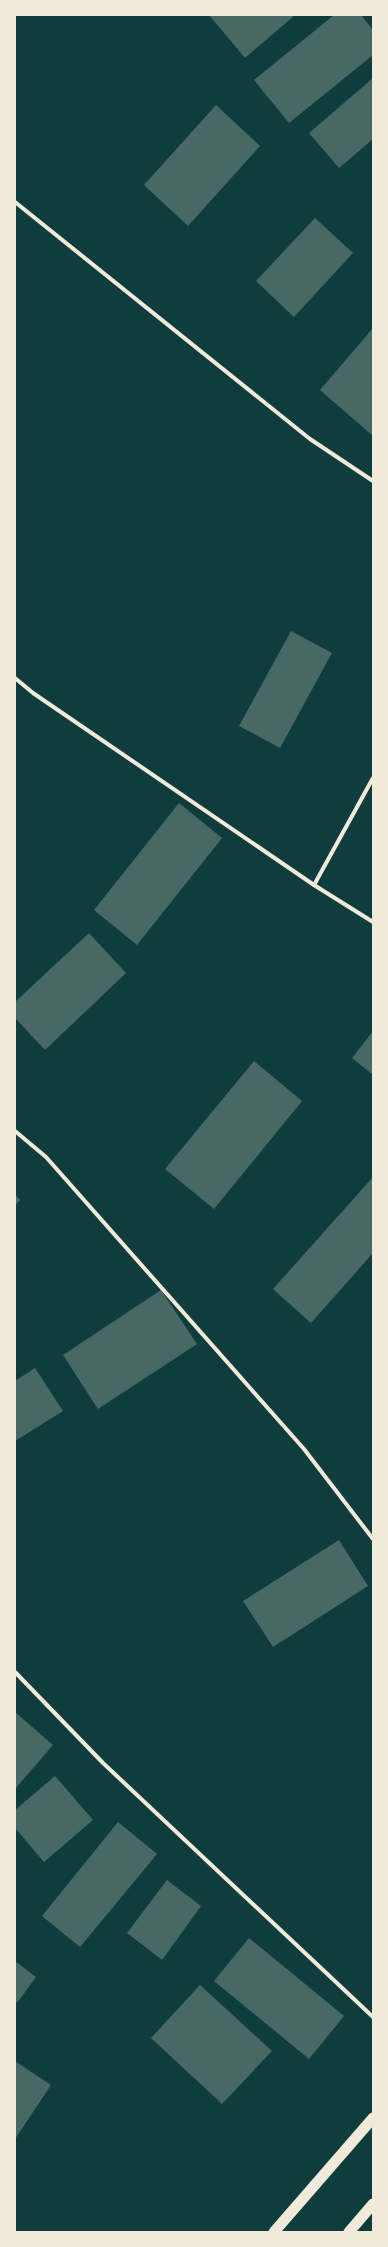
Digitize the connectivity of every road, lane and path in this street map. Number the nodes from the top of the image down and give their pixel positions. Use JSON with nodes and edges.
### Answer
{"nodes":[{"id":1,"x":15,"y":202,"type":"edge"},
{"id":2,"x":373,"y":481,"type":"edge"},
{"id":3,"x":15,"y":678,"type":"edge"},
{"id":4,"x":373,"y":778,"type":"edge"},
{"id":5,"x":314,"y":885,"type":"junction"},
{"id":6,"x":373,"y":922,"type":"edge"},
{"id":7,"x":15,"y":1130,"type":"edge"},
{"id":8,"x":373,"y":1539,"type":"edge"},
{"id":9,"x":15,"y":1672,"type":"edge"},
{"id":10,"x":373,"y":2017,"type":"edge"},
{"id":11,"x":373,"y":2118,"type":"edge"},
{"id":12,"x":373,"y":2204,"type":"edge"},
{"id":13,"x":274,"y":2232,"type":"edge"},
{"id":14,"x":349,"y":2232,"type":"edge"}],
"edges":[{"from":1,"to":2,"type":"street"},
{"from":3,"to":5,"type":"street"},
{"from":4,"to":5,"type":"street"},
{"from":5,"to":6,"type":"street"},
{"from":7,"to":8,"type":"street"},
{"from":9,"to":10,"type":"street"},
{"from":11,"to":13,"type":"highway"},
{"from":12,"to":14,"type":"highway"}]}
